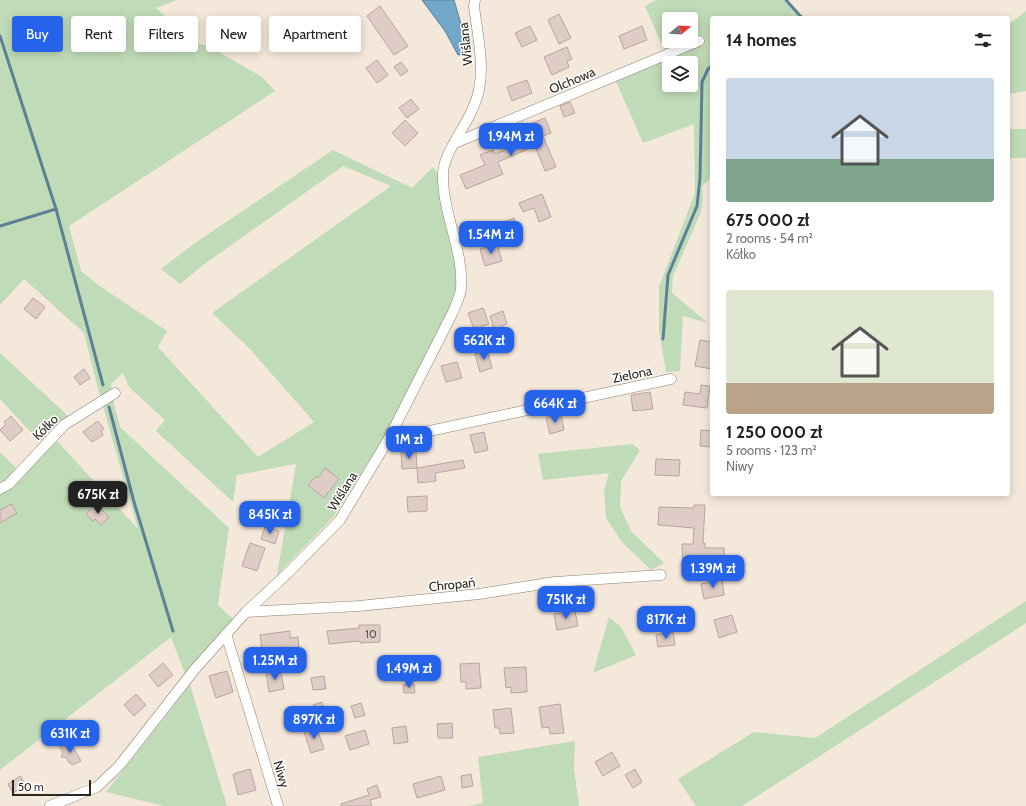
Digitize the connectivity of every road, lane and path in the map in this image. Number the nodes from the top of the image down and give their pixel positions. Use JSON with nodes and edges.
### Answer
{"nodes":[{"id":1,"x":475,"y":0,"type":"edge"},
{"id":2,"x":699,"y":41,"type":"dead end"},
{"id":3,"x":455,"y":143,"type":"junction"},
{"id":4,"x":671,"y":379,"type":"dead end"},
{"id":5,"x":115,"y":393,"type":"dead end"},
{"id":6,"x":388,"y":440,"type":"junction"},
{"id":7,"x":0,"y":489,"type":"edge"},
{"id":8,"x":661,"y":575,"type":"dead end"},
{"id":9,"x":246,"y":612,"type":"junction"},
{"id":10,"x":226,"y":634,"type":"junction"},
{"id":11,"x":50,"y":806,"type":"edge"},
{"id":12,"x":278,"y":806,"type":"edge"}],
"edges":[{"from":1,"to":3,"type":"street","name":"Wiślana"},
{"from":2,"to":3,"type":"street","name":"Olchowa"},
{"from":3,"to":6,"type":"street","name":"Wiślana"},
{"from":4,"to":6,"type":"street","name":"Zielona"},
{"from":5,"to":7,"type":"street","name":"Kółko"},
{"from":6,"to":9,"type":"street","name":"Wiślana"},
{"from":8,"to":9,"type":"street","name":"Chropań"},
{"from":9,"to":10,"type":"street","name":"Wiślana"},
{"from":10,"to":11,"type":"street","name":"Wiślana"},
{"from":10,"to":12,"type":"street","name":"Niwy"}]}
